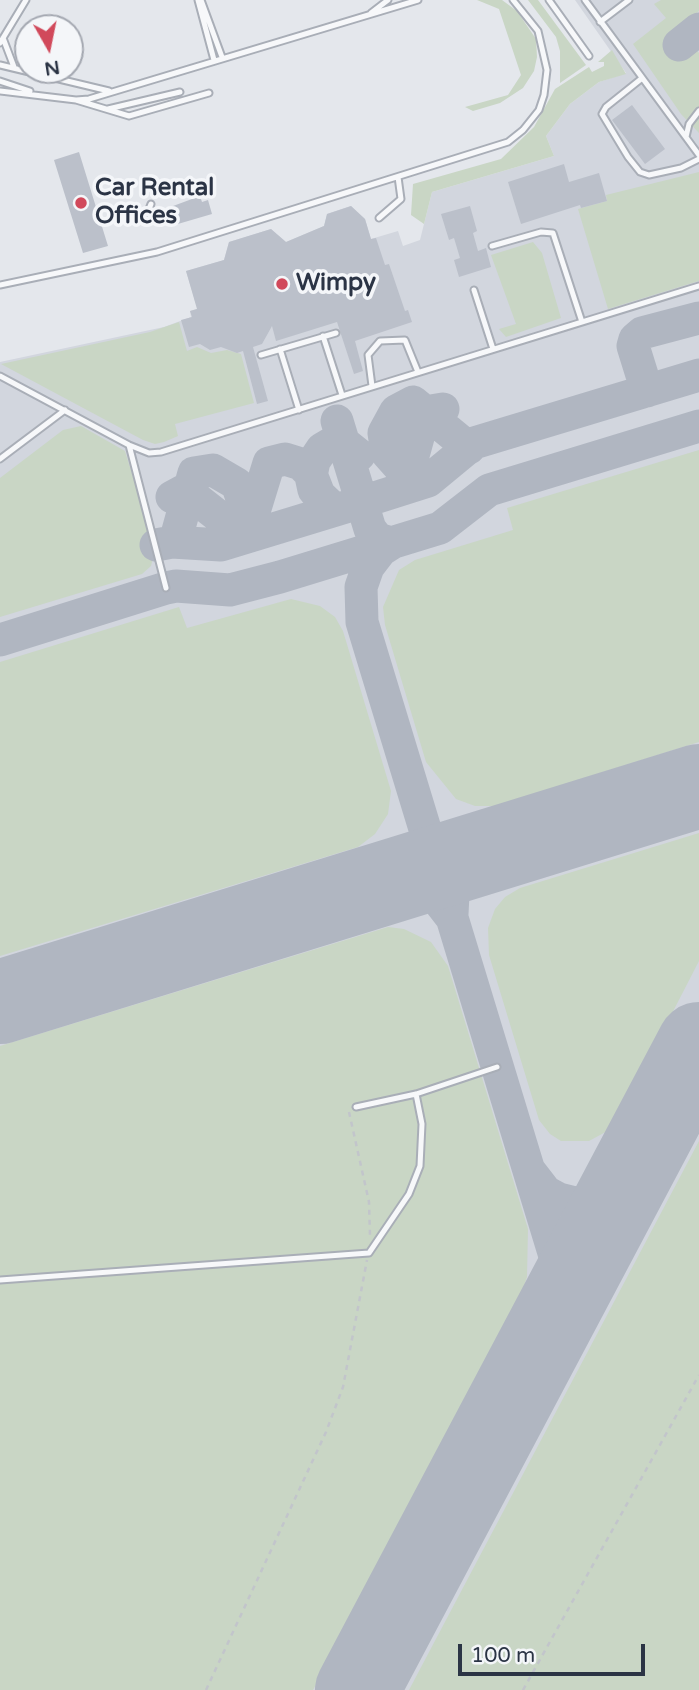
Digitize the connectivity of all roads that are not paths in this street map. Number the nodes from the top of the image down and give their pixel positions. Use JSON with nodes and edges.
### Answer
{"nodes":[{"id":1,"x":26,"y":0,"type":"edge"},
{"id":2,"x":200,"y":0,"type":"edge"},
{"id":3,"x":388,"y":0,"type":"edge"},
{"id":4,"x":418,"y":0,"type":"edge"},
{"id":5,"x":513,"y":0,"type":"edge"},
{"id":6,"x":549,"y":0,"type":"edge"},
{"id":7,"x":585,"y":0,"type":"edge"},
{"id":8,"x":629,"y":0,"type":"edge"},
{"id":9,"x":369,"y":15,"type":"junction"},
{"id":10,"x":600,"y":22,"type":"junction"},
{"id":11,"x":2,"y":38,"type":"edge"},
{"id":12,"x":589,"y":56,"type":"dead end"},
{"id":13,"x":222,"y":57,"type":"junction"},
{"id":14,"x":214,"y":60,"type":"junction"},
{"id":15,"x":0,"y":65,"type":"edge"},
{"id":16,"x":14,"y":67,"type":"joint"},
{"id":17,"x":641,"y":79,"type":"junction"},
{"id":18,"x":0,"y":81,"type":"edge"},
{"id":19,"x":76,"y":84,"type":"edge"},
{"id":20,"x":0,"y":91,"type":"edge"},
{"id":21,"x":112,"y":91,"type":"junction"},
{"id":22,"x":180,"y":92,"type":"dead end"},
{"id":23,"x":209,"y":93,"type":"dead end"},
{"id":24,"x":40,"y":94,"type":"junction"},
{"id":25,"x":76,"y":100,"type":"junction"},
{"id":26,"x":107,"y":109,"type":"junction"},
{"id":27,"x":699,"y":111,"type":"edge"},
{"id":28,"x":686,"y":137,"type":"junction"},
{"id":29,"x":699,"y":157,"type":"edge"},
{"id":30,"x":398,"y":177,"type":"junction"},
{"id":31,"x":151,"y":204,"type":"dead end"},
{"id":32,"x":127,"y":218,"type":"dead end"},
{"id":33,"x":379,"y":218,"type":"dead end"},
{"id":34,"x":492,"y":246,"type":"dead end"},
{"id":35,"x":0,"y":285,"type":"edge"},
{"id":36,"x":699,"y":286,"type":"edge"},
{"id":37,"x":474,"y":290,"type":"dead end"},
{"id":38,"x":582,"y":322,"type":"junction"},
{"id":39,"x":336,"y":333,"type":"dead end"},
{"id":40,"x":323,"y":336,"type":"junction"},
{"id":41,"x":280,"y":349,"type":"junction"},
{"id":42,"x":493,"y":349,"type":"junction"},
{"id":43,"x":261,"y":355,"type":"dead end"},
{"id":44,"x":418,"y":372,"type":"junction"},
{"id":45,"x":0,"y":376,"type":"edge"},
{"id":46,"x":372,"y":386,"type":"junction"},
{"id":47,"x":342,"y":395,"type":"junction"},
{"id":48,"x":65,"y":410,"type":"junction"},
{"id":49,"x":299,"y":410,"type":"junction"},
{"id":50,"x":129,"y":445,"type":"junction"},
{"id":51,"x":0,"y":459,"type":"edge"},
{"id":52,"x":166,"y":588,"type":"dead end"},
{"id":53,"x":498,"y":1067,"type":"dead end"},
{"id":54,"x":416,"y":1094,"type":"junction"},
{"id":55,"x":356,"y":1107,"type":"road end"},
{"id":56,"x":0,"y":1280,"type":"edge"}],
"edges":[{"from":1,"to":11,"type":"lane"},
{"from":2,"to":13,"type":"lane"},
{"from":2,"to":14,"type":"lane"},
{"from":3,"to":9,"type":"lane"},
{"from":4,"to":9,"type":"lane"},
{"from":5,"to":30,"type":"lane"},
{"from":6,"to":12,"type":"lane"},
{"from":7,"to":10,"type":"lane"},
{"from":8,"to":10,"type":"lane"},
{"from":9,"to":13,"type":"lane"},
{"from":10,"to":17,"type":"lane"},
{"from":11,"to":16,"type":"lane"},
{"from":13,"to":14,"type":"lane"},
{"from":14,"to":21,"type":"lane"},
{"from":15,"to":16,"type":"lane"},
{"from":17,"to":28,"type":"lane"},
{"from":17,"to":29,"type":"lane"},
{"from":18,"to":24,"type":"lane"},
{"from":19,"to":21,"type":"lane"},
{"from":20,"to":24,"type":"lane"},
{"from":21,"to":25,"type":"lane"},
{"from":22,"to":26,"type":"lane"},
{"from":23,"to":26,"type":"lane"},
{"from":24,"to":25,"type":"lane"},
{"from":25,"to":26,"type":"lane"},
{"from":27,"to":28,"type":"lane"},
{"from":28,"to":29,"type":"lane"},
{"from":30,"to":33,"type":"lane"},
{"from":30,"to":35,"type":"lane"},
{"from":31,"to":32,"type":"lane"},
{"from":34,"to":38,"type":"lane"},
{"from":36,"to":38,"type":"lane"},
{"from":37,"to":42,"type":"lane"},
{"from":38,"to":42,"type":"lane"},
{"from":39,"to":40,"type":"lane"},
{"from":40,"to":41,"type":"lane"},
{"from":40,"to":47,"type":"lane"},
{"from":41,"to":43,"type":"lane"},
{"from":41,"to":49,"type":"lane"},
{"from":42,"to":44,"type":"lane"},
{"from":44,"to":46,"type":"lane"},
{"from":44,"to":46,"type":"lane"},
{"from":45,"to":48,"type":"lane"},
{"from":46,"to":47,"type":"lane"},
{"from":47,"to":49,"type":"lane"},
{"from":48,"to":50,"type":"lane"},
{"from":48,"to":51,"type":"lane"},
{"from":49,"to":50,"type":"lane"},
{"from":50,"to":52,"type":"lane"},
{"from":53,"to":54,"type":"lane"},
{"from":54,"to":55,"type":"lane"},
{"from":54,"to":56,"type":"lane"}]}
